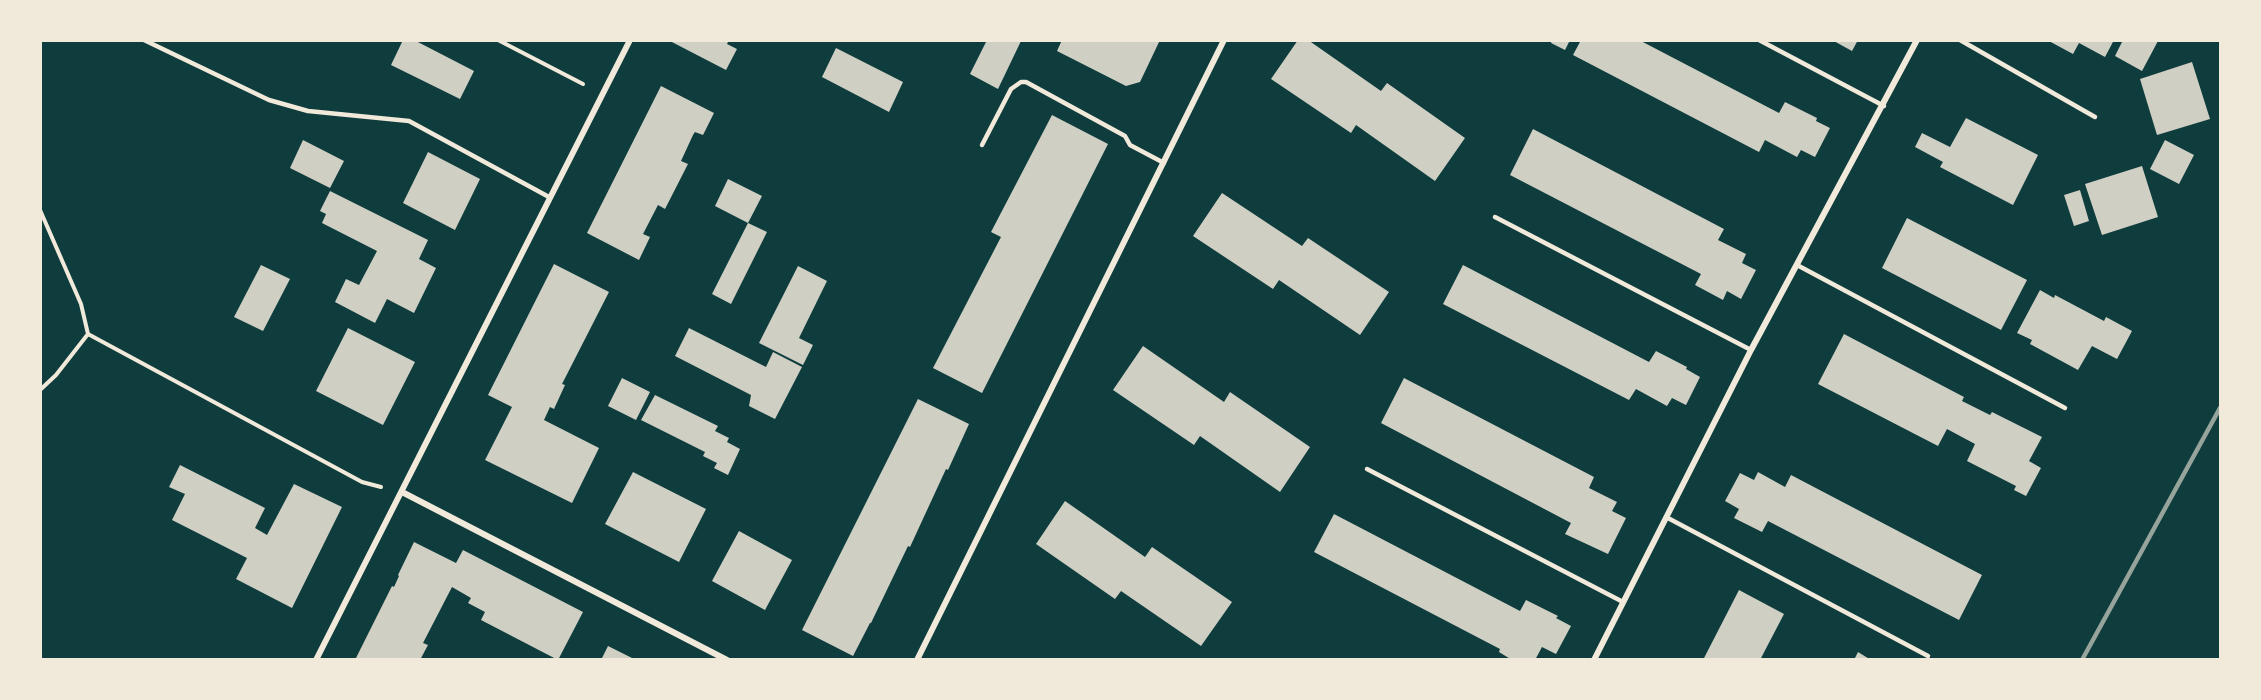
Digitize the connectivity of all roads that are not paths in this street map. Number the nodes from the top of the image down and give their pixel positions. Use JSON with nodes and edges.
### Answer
{"nodes":[{"id":1,"x":144,"y":40,"type":"edge"},
{"id":2,"x":630,"y":40,"type":"edge"},
{"id":3,"x":1224,"y":40,"type":"edge"},
{"id":4,"x":1759,"y":40,"type":"edge"},
{"id":5,"x":1917,"y":40,"type":"edge"},
{"id":6,"x":1960,"y":40,"type":"edge"},
{"id":7,"x":1884,"y":106,"type":"junction"},
{"id":8,"x":2095,"y":117,"type":"dead end"},
{"id":9,"x":982,"y":145,"type":"dead end"},
{"id":10,"x":1164,"y":163,"type":"junction"},
{"id":11,"x":549,"y":197,"type":"junction"},
{"id":12,"x":1495,"y":217,"type":"dead end"},
{"id":13,"x":1797,"y":265,"type":"junction"},
{"id":14,"x":1751,"y":350,"type":"junction"},
{"id":15,"x":2065,"y":408,"type":"dead end"},
{"id":16,"x":1367,"y":469,"type":"dead end"},
{"id":17,"x":402,"y":492,"type":"junction"},
{"id":18,"x":1666,"y":517,"type":"junction"},
{"id":19,"x":1623,"y":602,"type":"junction"},
{"id":20,"x":1928,"y":656,"type":"dead end"},
{"id":21,"x":316,"y":660,"type":"edge"},
{"id":22,"x":728,"y":660,"type":"edge"},
{"id":23,"x":917,"y":660,"type":"edge"},
{"id":24,"x":1594,"y":660,"type":"edge"}],
"edges":[{"from":1,"to":11,"type":"lane"},
{"from":2,"to":11,"type":"street"},
{"from":3,"to":10,"type":"street"},
{"from":4,"to":7,"type":"lane"},
{"from":5,"to":7,"type":"street"},
{"from":6,"to":8,"type":"lane"},
{"from":7,"to":13,"type":"street"},
{"from":9,"to":10,"type":"lane"},
{"from":10,"to":23,"type":"street"},
{"from":11,"to":17,"type":"street"},
{"from":12,"to":14,"type":"lane"},
{"from":13,"to":14,"type":"street"},
{"from":13,"to":15,"type":"lane"},
{"from":14,"to":18,"type":"street"},
{"from":16,"to":19,"type":"lane"},
{"from":17,"to":21,"type":"street"},
{"from":17,"to":22,"type":"street"},
{"from":18,"to":19,"type":"street"},
{"from":18,"to":20,"type":"lane"},
{"from":19,"to":24,"type":"street"}]}
